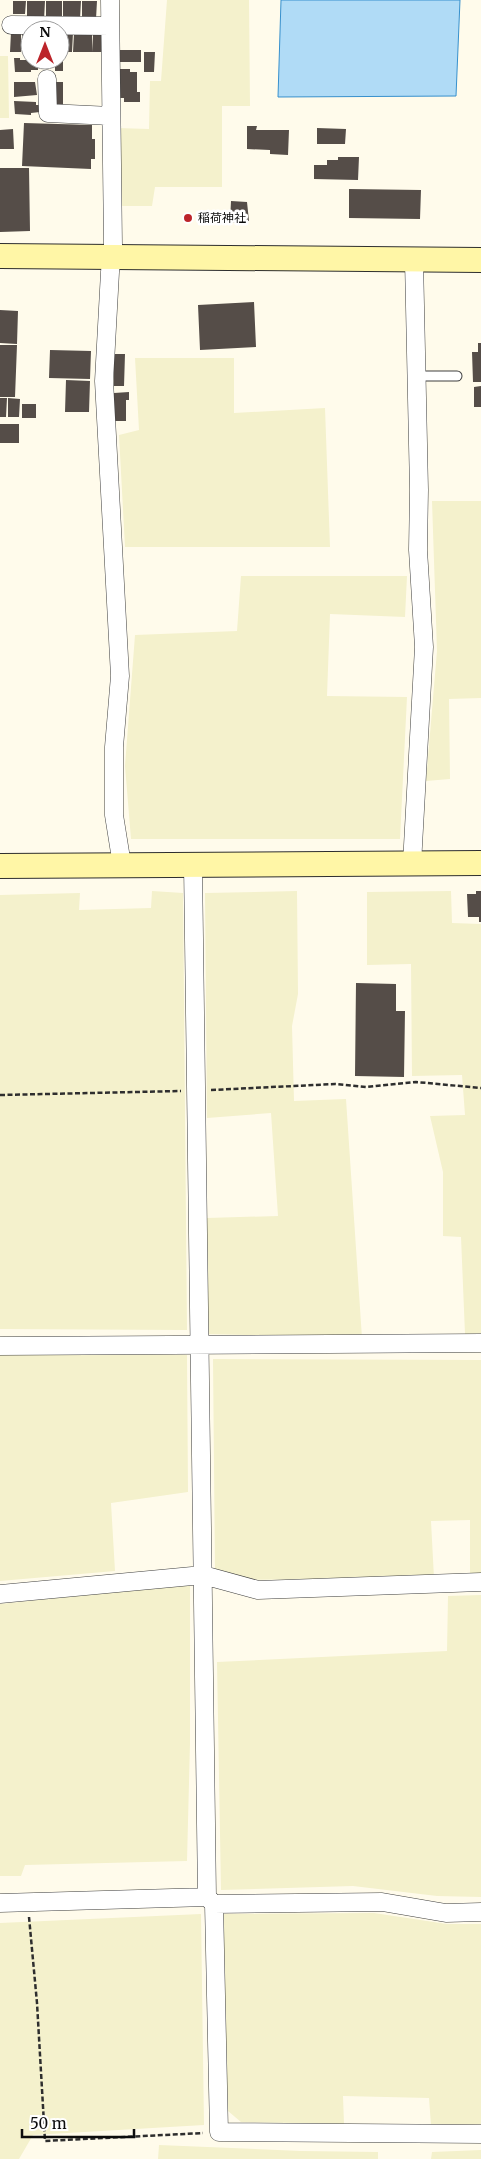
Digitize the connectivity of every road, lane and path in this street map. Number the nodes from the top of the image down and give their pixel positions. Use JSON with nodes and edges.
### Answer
{"nodes":[{"id":1,"x":110,"y":0,"type":"edge"},
{"id":2,"x":12,"y":25,"type":"dead end"},
{"id":3,"x":110,"y":26,"type":"junction"},
{"id":4,"x":48,"y":79,"type":"dead end"},
{"id":5,"x":111,"y":116,"type":"junction"},
{"id":6,"x":0,"y":256,"type":"edge"},
{"id":7,"x":113,"y":257,"type":"junction"},
{"id":8,"x":414,"y":260,"type":"junction"},
{"id":9,"x":481,"y":260,"type":"edge"},
{"id":10,"x":416,"y":376,"type":"junction"},
{"id":11,"x":457,"y":376,"type":"dead end"},
{"id":12,"x":481,"y":863,"type":"edge"},
{"id":13,"x":412,"y":864,"type":"junction"},
{"id":14,"x":122,"y":865,"type":"junction"},
{"id":15,"x":192,"y":865,"type":"junction"},
{"id":16,"x":0,"y":866,"type":"edge"},
{"id":17,"x":481,"y":1088,"type":"edge"},
{"id":18,"x":196,"y":1091,"type":"junction"},
{"id":19,"x":0,"y":1095,"type":"edge"},
{"id":20,"x":481,"y":1343,"type":"edge"},
{"id":21,"x":0,"y":1346,"type":"edge"},
{"id":22,"x":200,"y":1346,"type":"junction"},
{"id":23,"x":203,"y":1575,"type":"junction"},
{"id":24,"x":481,"y":1582,"type":"edge"},
{"id":25,"x":0,"y":1594,"type":"edge"},
{"id":26,"x":211,"y":1901,"type":"junction"},
{"id":27,"x":0,"y":1903,"type":"edge"},
{"id":28,"x":27,"y":1903,"type":"junction"},
{"id":29,"x":481,"y":1912,"type":"edge"},
{"id":30,"x":219,"y":2132,"type":"junction"},
{"id":31,"x":481,"y":2134,"type":"edge"}],
"edges":[{"from":1,"to":3,"type":"street"},
{"from":2,"to":3,"type":"street"},
{"from":3,"to":5,"type":"street"},
{"from":4,"to":5,"type":"street"},
{"from":5,"to":7,"type":"street"},
{"from":6,"to":7,"type":"street"},
{"from":7,"to":8,"type":"street"},
{"from":7,"to":14,"type":"street"},
{"from":8,"to":9,"type":"street"},
{"from":8,"to":10,"type":"street"},
{"from":10,"to":11,"type":"lane"},
{"from":10,"to":13,"type":"street"},
{"from":12,"to":13,"type":"street"},
{"from":13,"to":15,"type":"street"},
{"from":14,"to":15,"type":"street"},
{"from":14,"to":16,"type":"street"},
{"from":15,"to":18,"type":"street"},
{"from":17,"to":18,"type":"path"},
{"from":18,"to":19,"type":"path"},
{"from":18,"to":22,"type":"street"},
{"from":20,"to":22,"type":"street"},
{"from":21,"to":22,"type":"street"},
{"from":22,"to":23,"type":"street"},
{"from":23,"to":24,"type":"street"},
{"from":23,"to":25,"type":"street"},
{"from":23,"to":26,"type":"street"},
{"from":26,"to":28,"type":"street"},
{"from":26,"to":29,"type":"street"},
{"from":26,"to":30,"type":"street"},
{"from":27,"to":28,"type":"street"},
{"from":28,"to":30,"type":"path"},
{"from":30,"to":31,"type":"street"}]}
